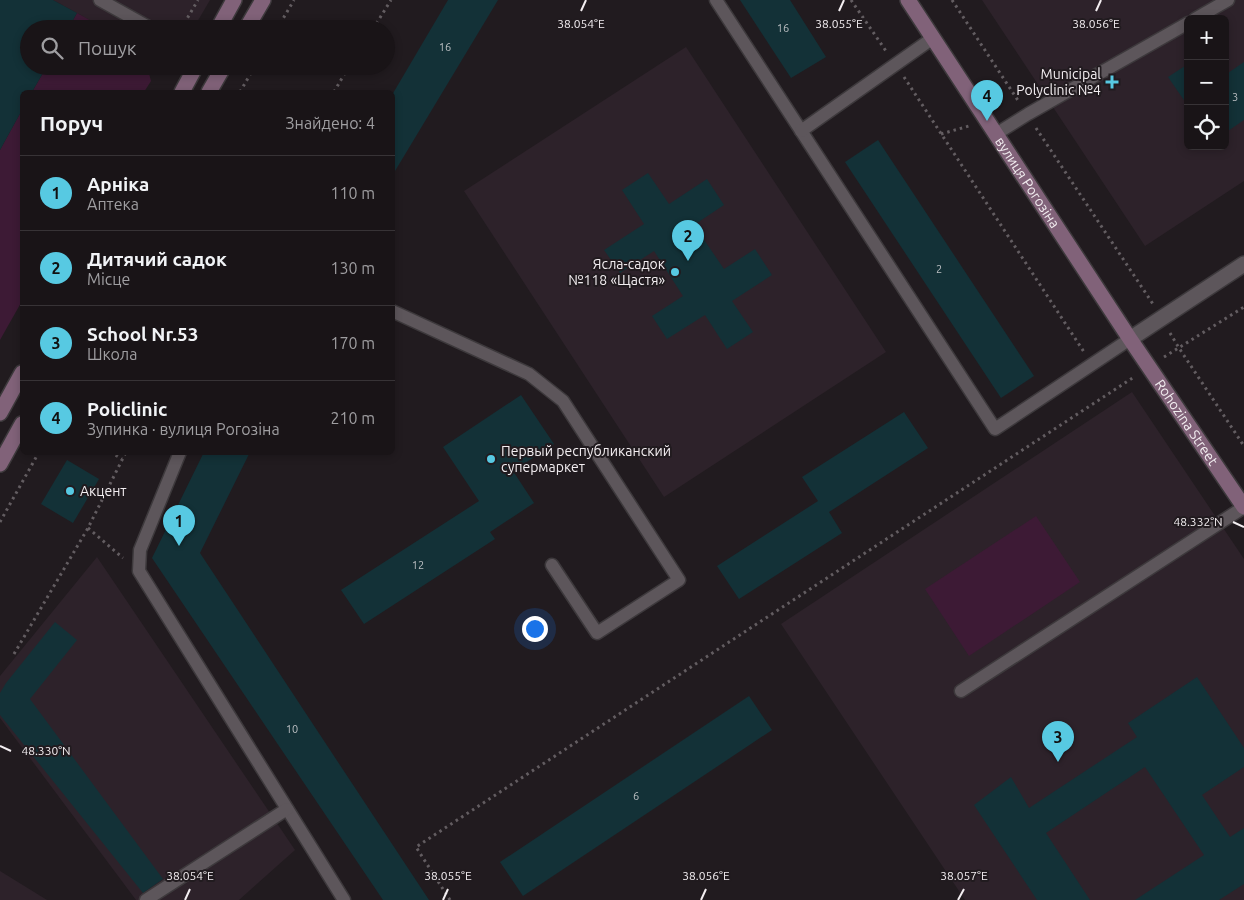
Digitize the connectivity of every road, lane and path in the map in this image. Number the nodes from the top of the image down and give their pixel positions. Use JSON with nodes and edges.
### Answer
{"nodes":[{"id":1,"x":100,"y":0,"type":"edge"},
{"id":2,"x":198,"y":0,"type":"edge"},
{"id":3,"x":234,"y":0,"type":"edge"},
{"id":4,"x":263,"y":0,"type":"edge"},
{"id":5,"x":294,"y":0,"type":"edge"},
{"id":6,"x":391,"y":0,"type":"edge"},
{"id":7,"x":716,"y":0,"type":"edge"},
{"id":8,"x":851,"y":0,"type":"edge"},
{"id":9,"x":908,"y":0,"type":"edge"},
{"id":10,"x":952,"y":0,"type":"edge"},
{"id":11,"x":1228,"y":0,"type":"edge"},
{"id":12,"x":1202,"y":15,"type":"edge"},
{"id":13,"x":136,"y":20,"type":"edge"},
{"id":14,"x":186,"y":20,"type":"edge"},
{"id":15,"x":223,"y":20,"type":"edge"},
{"id":16,"x":251,"y":20,"type":"edge"},
{"id":17,"x":282,"y":20,"type":"edge"},
{"id":18,"x":379,"y":20,"type":"edge"},
{"id":19,"x":1184,"y":25,"type":"edge"},
{"id":20,"x":933,"y":38,"type":"junction"},
{"id":21,"x":896,"y":65,"type":"junction"},
{"id":22,"x":191,"y":75,"type":"edge"},
{"id":23,"x":219,"y":75,"type":"edge"},
{"id":24,"x":250,"y":75,"type":"edge"},
{"id":25,"x":344,"y":75,"type":"edge"},
{"id":26,"x":183,"y":90,"type":"edge"},
{"id":27,"x":210,"y":90,"type":"edge"},
{"id":28,"x":241,"y":90,"type":"edge"},
{"id":29,"x":335,"y":90,"type":"edge"},
{"id":30,"x":1028,"y":114,"type":"junction"},
{"id":31,"x":987,"y":121,"type":"junction"},
{"id":32,"x":801,"y":131,"type":"junction"},
{"id":33,"x":941,"y":134,"type":"junction"},
{"id":34,"x":996,"y":134,"type":"junction"},
{"id":35,"x":1244,"y":264,"type":"edge"},
{"id":36,"x":1244,"y":307,"type":"edge"},
{"id":37,"x":395,"y":312,"type":"edge"},
{"id":38,"x":1162,"y":318,"type":"junction"},
{"id":39,"x":1130,"y":339,"type":"junction"},
{"id":40,"x":1179,"y":348,"type":"junction"},
{"id":41,"x":1092,"y":364,"type":"junction"},
{"id":42,"x":1149,"y":367,"type":"junction"},
{"id":43,"x":20,"y":377,"type":"edge"},
{"id":44,"x":0,"y":413,"type":"edge"},
{"id":45,"x":20,"y":428,"type":"edge"},
{"id":46,"x":1244,"y":446,"type":"edge"},
{"id":47,"x":37,"y":455,"type":"edge"},
{"id":48,"x":115,"y":455,"type":"edge"},
{"id":49,"x":124,"y":455,"type":"edge"},
{"id":50,"x":179,"y":455,"type":"edge"},
{"id":51,"x":122,"y":459,"type":"junction"},
{"id":52,"x":0,"y":464,"type":"edge"},
{"id":53,"x":1244,"y":507,"type":"edge"},
{"id":54,"x":0,"y":522,"type":"edge"},
{"id":55,"x":88,"y":528,"type":"junction"},
{"id":56,"x":552,"y":565,"type":"dead end"},
{"id":57,"x":139,"y":571,"type":"junction"},
{"id":58,"x":14,"y":654,"type":"dead end"},
{"id":59,"x":961,"y":691,"type":"dead end"},
{"id":60,"x":287,"y":809,"type":"junction"},
{"id":61,"x":146,"y":900,"type":"edge"},
{"id":62,"x":344,"y":900,"type":"edge"},
{"id":63,"x":450,"y":900,"type":"edge"}],
"edges":[{"from":1,"to":13,"type":"lane"},
{"from":2,"to":14,"type":"path"},
{"from":3,"to":15,"type":"street"},
{"from":4,"to":16,"type":"street"},
{"from":5,"to":17,"type":"path"},
{"from":6,"to":18,"type":"path"},
{"from":7,"to":32,"type":"lane"},
{"from":8,"to":21,"type":"path"},
{"from":9,"to":20,"type":"street","name":"вулиця Рогозіна"},
{"from":10,"to":30,"type":"path"},
{"from":11,"to":12,"type":"lane"},
{"from":19,"to":30,"type":"lane"},
{"from":20,"to":21,"type":"lane"},
{"from":20,"to":31,"type":"street","name":"вулиця Рогозіна"},
{"from":21,"to":32,"type":"lane"},
{"from":21,"to":33,"type":"path"},
{"from":22,"to":26,"type":"street"},
{"from":23,"to":27,"type":"street"},
{"from":24,"to":28,"type":"path"},
{"from":25,"to":29,"type":"path"},
{"from":30,"to":34,"type":"lane"},
{"from":30,"to":38,"type":"path"},
{"from":31,"to":33,"type":"path"},
{"from":31,"to":34,"type":"street","name":"вулиця Рогозіна"},
{"from":32,"to":41,"type":"lane"},
{"from":33,"to":41,"type":"path"},
{"from":34,"to":39,"type":"street","name":"вулиця Рогозіна"},
{"from":35,"to":38,"type":"street"},
{"from":36,"to":40,"type":"path"},
{"from":37,"to":56,"type":"lane"},
{"from":38,"to":39,"type":"street"},
{"from":38,"to":40,"type":"path"},
{"from":39,"to":41,"type":"lane"},
{"from":39,"to":42,"type":"street","name":"Rohozina Street"},
{"from":40,"to":42,"type":"path"},
{"from":40,"to":46,"type":"path"},
{"from":42,"to":53,"type":"street","name":"Rohozina Street"},
{"from":42,"to":63,"type":"path"},
{"from":43,"to":44,"type":"street"},
{"from":45,"to":52,"type":"street"},
{"from":47,"to":54,"type":"path"},
{"from":48,"to":51,"type":"path"},
{"from":49,"to":51,"type":"path"},
{"from":50,"to":57,"type":"lane"},
{"from":51,"to":55,"type":"path"},
{"from":53,"to":59,"type":"lane"},
{"from":55,"to":57,"type":"path"},
{"from":55,"to":58,"type":"path"},
{"from":57,"to":60,"type":"lane"},
{"from":60,"to":61,"type":"lane"},
{"from":60,"to":62,"type":"lane"}]}
